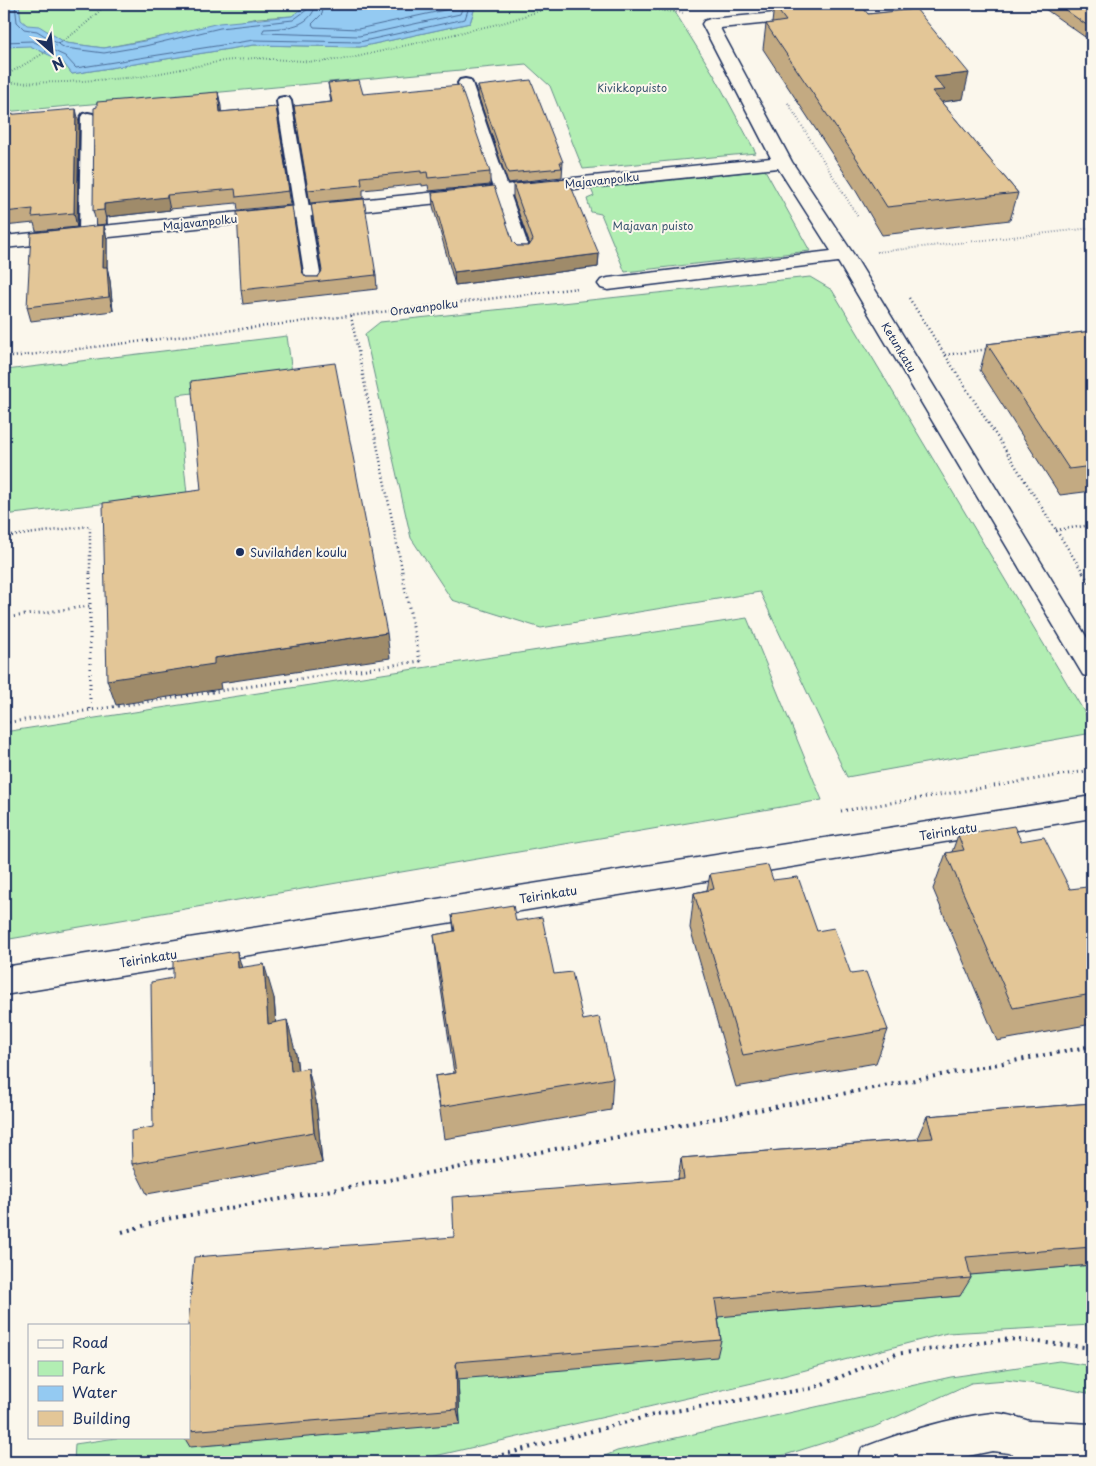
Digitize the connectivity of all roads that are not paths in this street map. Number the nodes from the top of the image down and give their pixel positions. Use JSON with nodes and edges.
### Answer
{"nodes":[{"id":1,"x":914,"y":4,"type":"edge"},
{"id":2,"x":465,"y":83,"type":"dead end"},
{"id":3,"x":284,"y":100,"type":"dead end"},
{"id":4,"x":88,"y":117,"type":"dead end"},
{"id":5,"x":783,"y":162,"type":"junction"},
{"id":6,"x":501,"y":191,"type":"junction"},
{"id":7,"x":303,"y":211,"type":"junction"},
{"id":8,"x":87,"y":233,"type":"junction"},
{"id":9,"x":4,"y":242,"type":"edge"},
{"id":10,"x":523,"y":254,"type":"edge"},
{"id":11,"x":844,"y":255,"type":"junction"},
{"id":12,"x":314,"y":284,"type":"edge"},
{"id":13,"x":608,"y":284,"type":"road end"},
{"id":14,"x":1092,"y":668,"type":"edge"},
{"id":15,"x":1092,"y":808,"type":"edge"},
{"id":16,"x":4,"y":981,"type":"edge"},
{"id":17,"x":1029,"y":1440,"type":"junction"},
{"id":18,"x":1092,"y":1443,"type":"edge"},
{"id":19,"x":948,"y":1450,"type":"edge"},
{"id":20,"x":876,"y":1462,"type":"edge"},
{"id":21,"x":1062,"y":1462,"type":"edge"}],
"edges":[{"from":1,"to":5,"type":"street","name":"Ketunkatu"},
{"from":2,"to":6,"type":"lane"},
{"from":3,"to":7,"type":"lane"},
{"from":4,"to":8,"type":"lane"},
{"from":5,"to":6,"type":"street","name":"Majavanpolku"},
{"from":5,"to":11,"type":"street","name":"Ketunkatu"},
{"from":6,"to":7,"type":"street","name":"Majavanpolku"},
{"from":6,"to":10,"type":"lane"},
{"from":7,"to":8,"type":"street","name":"Majavanpolku"},
{"from":7,"to":12,"type":"lane"},
{"from":8,"to":9,"type":"street","name":"Majavanpolku"},
{"from":11,"to":13,"type":"street"},
{"from":11,"to":14,"type":"street","name":"Ketunkatu"},
{"from":15,"to":16,"type":"street","name":"Teirinkatu"},
{"from":17,"to":18,"type":"street"},
{"from":17,"to":19,"type":"street"},
{"from":17,"to":21,"type":"street"},
{"from":19,"to":20,"type":"street"}]}
